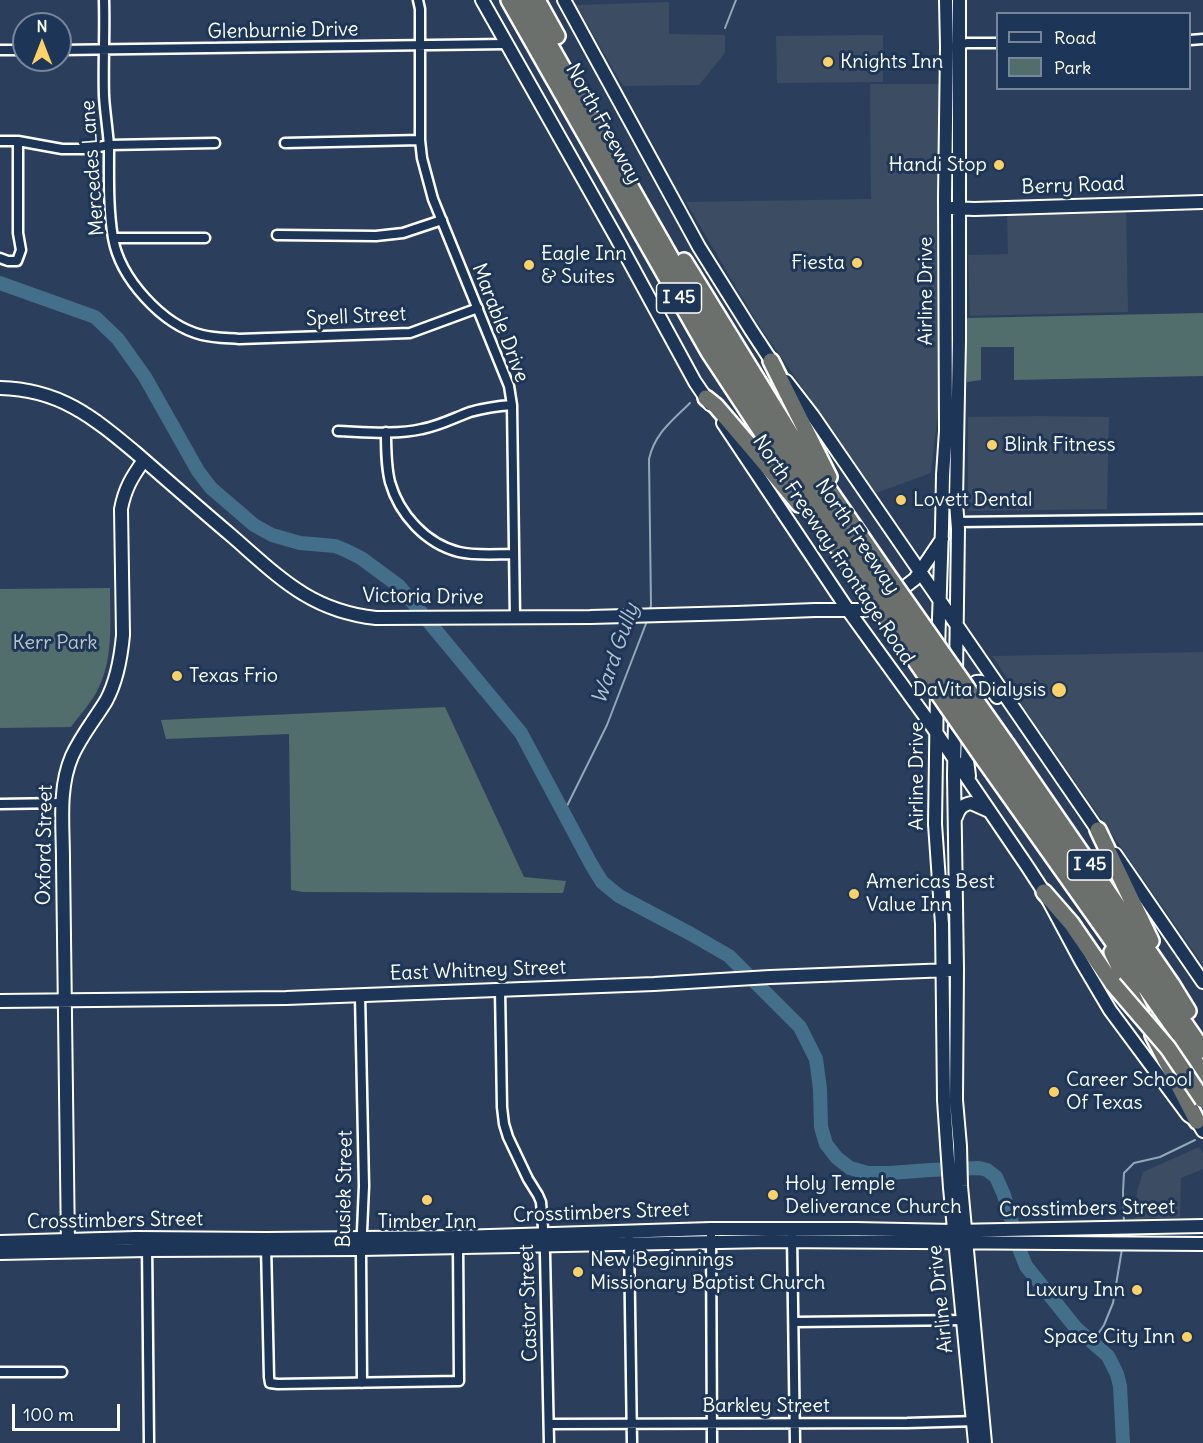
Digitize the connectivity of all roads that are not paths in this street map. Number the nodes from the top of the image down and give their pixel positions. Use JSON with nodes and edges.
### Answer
{"nodes":[{"id":1,"x":104,"y":0,"type":"edge"},
{"id":2,"x":418,"y":0,"type":"edge"},
{"id":3,"x":482,"y":0,"type":"edge"},
{"id":4,"x":509,"y":0,"type":"edge"},
{"id":5,"x":524,"y":0,"type":"edge"},
{"id":6,"x":537,"y":0,"type":"edge"},
{"id":7,"x":564,"y":0,"type":"edge"},
{"id":8,"x":946,"y":0,"type":"edge"},
{"id":9,"x":958,"y":0,"type":"edge"},
{"id":10,"x":996,"y":43,"type":"edge"},
{"id":11,"x":506,"y":44,"type":"junction"},
{"id":12,"x":420,"y":46,"type":"junction"},
{"id":13,"x":953,"y":46,"type":"junction"},
{"id":14,"x":105,"y":49,"type":"junction"},
{"id":15,"x":72,"y":50,"type":"edge"},
{"id":16,"x":420,"y":140,"type":"junction"},
{"id":17,"x":0,"y":141,"type":"edge"},
{"id":18,"x":18,"y":141,"type":"junction"},
{"id":19,"x":214,"y":143,"type":"dead end"},
{"id":20,"x":285,"y":143,"type":"dead end"},
{"id":21,"x":109,"y":146,"type":"junction"},
{"id":22,"x":1203,"y":202,"type":"edge"},
{"id":23,"x":945,"y":207,"type":"junction"},
{"id":24,"x":959,"y":208,"type":"junction"},
{"id":25,"x":442,"y":220,"type":"junction"},
{"id":26,"x":277,"y":235,"type":"dead end"},
{"id":27,"x":113,"y":238,"type":"junction"},
{"id":28,"x":205,"y":238,"type":"dead end"},
{"id":29,"x":0,"y":258,"type":"edge"},
{"id":30,"x":478,"y":308,"type":"junction"},
{"id":31,"x":945,"y":309,"type":"junction"},
{"id":32,"x":959,"y":309,"type":"junction"},
{"id":33,"x":229,"y":338,"type":"joint"},
{"id":34,"x":771,"y":361,"type":"junction"},
{"id":35,"x":0,"y":388,"type":"edge"},
{"id":36,"x":706,"y":398,"type":"junction"},
{"id":37,"x":512,"y":405,"type":"junction"},
{"id":38,"x":952,"y":417,"type":"junction"},
{"id":39,"x":338,"y":431,"type":"dead end"},
{"id":40,"x":386,"y":432,"type":"junction"},
{"id":41,"x":144,"y":460,"type":"junction"},
{"id":42,"x":943,"y":493,"type":"junction"},
{"id":43,"x":837,"y":503,"type":"junction"},
{"id":44,"x":1203,"y":519,"type":"edge"},
{"id":45,"x":957,"y":522,"type":"junction"},
{"id":46,"x":938,"y":544,"type":"junction"},
{"id":47,"x":514,"y":554,"type":"junction"},
{"id":48,"x":909,"y":555,"type":"junction"},
{"id":49,"x":846,"y":560,"type":"junction"},
{"id":50,"x":920,"y":572,"type":"junction"},
{"id":51,"x":874,"y":578,"type":"junction"},
{"id":52,"x":830,"y":581,"type":"junction"},
{"id":53,"x":939,"y":600,"type":"junction"},
{"id":54,"x":815,"y":610,"type":"junction"},
{"id":55,"x":848,"y":610,"type":"junction"},
{"id":56,"x":515,"y":618,"type":"junction"},
{"id":57,"x":957,"y":626,"type":"junction"},
{"id":58,"x":935,"y":731,"type":"junction"},
{"id":59,"x":1030,"y":732,"type":"junction"},
{"id":60,"x":996,"y":753,"type":"junction"},
{"id":61,"x":955,"y":759,"type":"junction"},
{"id":62,"x":970,"y":782,"type":"junction"},
{"id":63,"x":63,"y":803,"type":"junction"},
{"id":64,"x":0,"y":804,"type":"edge"},
{"id":65,"x":989,"y":811,"type":"junction"},
{"id":66,"x":955,"y":821,"type":"junction"},
{"id":67,"x":1098,"y":830,"type":"junction"},
{"id":68,"x":1044,"y":892,"type":"junction"},
{"id":69,"x":941,"y":905,"type":"junction"},
{"id":70,"x":956,"y":905,"type":"junction"},
{"id":71,"x":1095,"y":916,"type":"junction"},
{"id":72,"x":957,"y":969,"type":"junction"},
{"id":73,"x":942,"y":970,"type":"junction"},
{"id":74,"x":1203,"y":982,"type":"edge"},
{"id":75,"x":1172,"y":985,"type":"junction"},
{"id":76,"x":500,"y":990,"type":"junction"},
{"id":77,"x":360,"y":995,"type":"junction"},
{"id":78,"x":65,"y":1000,"type":"junction"},
{"id":79,"x":0,"y":1001,"type":"edge"},
{"id":80,"x":1203,"y":1036,"type":"edge"},
{"id":81,"x":1203,"y":1050,"type":"edge"},
{"id":82,"x":1203,"y":1075,"type":"edge"},
{"id":83,"x":950,"y":1100,"type":"junction"},
{"id":84,"x":1203,"y":1100,"type":"edge"},
{"id":85,"x":1200,"y":1126,"type":"edge"},
{"id":86,"x":1203,"y":1226,"type":"edge"},
{"id":87,"x":1159,"y":1227,"type":"junction"},
{"id":88,"x":1071,"y":1229,"type":"junction"},
{"id":89,"x":711,"y":1236,"type":"junction"},
{"id":90,"x":792,"y":1236,"type":"junction"},
{"id":91,"x":1034,"y":1236,"type":"junction"},
{"id":92,"x":628,"y":1237,"type":"junction"},
{"id":93,"x":961,"y":1237,"type":"junction"},
{"id":94,"x":544,"y":1240,"type":"junction"},
{"id":95,"x":0,"y":1242,"type":"edge"},
{"id":96,"x":458,"y":1242,"type":"junction"},
{"id":97,"x":1072,"y":1242,"type":"junction"},
{"id":98,"x":361,"y":1243,"type":"junction"},
{"id":99,"x":1158,"y":1243,"type":"junction"},
{"id":100,"x":147,"y":1244,"type":"junction"},
{"id":101,"x":1203,"y":1244,"type":"edge"},
{"id":102,"x":68,"y":1245,"type":"junction"},
{"id":103,"x":266,"y":1245,"type":"junction"},
{"id":104,"x":0,"y":1252,"type":"edge"},
{"id":105,"x":968,"y":1320,"type":"junction"},
{"id":106,"x":794,"y":1322,"type":"junction"},
{"id":107,"x":0,"y":1372,"type":"edge"},
{"id":108,"x":62,"y":1372,"type":"dead end"},
{"id":109,"x":362,"y":1383,"type":"junction"},
{"id":110,"x":978,"y":1421,"type":"junction"},
{"id":111,"x":795,"y":1422,"type":"junction"},
{"id":112,"x":712,"y":1423,"type":"junction"},
{"id":113,"x":549,"y":1424,"type":"junction"},
{"id":114,"x":632,"y":1424,"type":"junction"},
{"id":115,"x":149,"y":1443,"type":"edge"},
{"id":116,"x":549,"y":1443,"type":"edge"},
{"id":117,"x":632,"y":1443,"type":"edge"},
{"id":118,"x":712,"y":1443,"type":"edge"},
{"id":119,"x":795,"y":1443,"type":"edge"},
{"id":120,"x":975,"y":1443,"type":"edge"},
{"id":121,"x":986,"y":1443,"type":"edge"}],
"edges":[{"from":1,"to":14,"type":"street","name":"Mercedes Lane"},
{"from":2,"to":12,"type":"street","name":"Marable Drive"},
{"from":3,"to":11,"type":"main road","name":"North Freeway Frontage Road"},
{"from":4,"to":49,"type":"highway","name":"North Freeway","number":"I 45"},
{"from":5,"to":51,"type":"highway","name":"North Freeway"},
{"from":6,"to":43,"type":"highway","name":"North Freeway","number":"I 45"},
{"from":7,"to":34,"type":"main road"},
{"from":8,"to":13,"type":"main road","name":"Airline Drive"},
{"from":9,"to":13,"type":"main road","name":"Airline Drive"},
{"from":10,"to":13,"type":"street"},
{"from":11,"to":12,"type":"street","name":"Glenburnie Drive"},
{"from":11,"to":36,"type":"main road","name":"North Freeway Frontage Road"},
{"from":12,"to":14,"type":"street","name":"Glenburnie Drive"},
{"from":12,"to":16,"type":"street","name":"Marable Drive"},
{"from":13,"to":23,"type":"main road","name":"Airline Drive"},
{"from":13,"to":24,"type":"main road","name":"Airline Drive"},
{"from":14,"to":15,"type":"street","name":"Glenburnie Drive"},
{"from":14,"to":21,"type":"street","name":"Mercedes Lane"},
{"from":16,"to":20,"type":"street"},
{"from":16,"to":25,"type":"street","name":"Marable Drive"},
{"from":17,"to":18,"type":"street"},
{"from":18,"to":21,"type":"street"},
{"from":18,"to":29,"type":"street"},
{"from":19,"to":21,"type":"street"},
{"from":21,"to":27,"type":"street","name":"Mercedes Lane"},
{"from":22,"to":24,"type":"main road","name":"Berry Road"},
{"from":23,"to":24,"type":"main road","name":"Berry Road"},
{"from":23,"to":31,"type":"main road","name":"Airline Drive"},
{"from":24,"to":32,"type":"main road","name":"Airline Drive"},
{"from":25,"to":26,"type":"street"},
{"from":25,"to":30,"type":"street","name":"Marable Drive"},
{"from":27,"to":28,"type":"street"},
{"from":27,"to":33,"type":"street","name":"Mercedes Lane"},
{"from":30,"to":33,"type":"street","name":"Spell Street"},
{"from":30,"to":37,"type":"street","name":"Marable Drive"},
{"from":31,"to":32,"type":"main road"},
{"from":31,"to":38,"type":"main road","name":"Airline Drive"},
{"from":32,"to":38,"type":"main road","name":"Airline Drive"},
{"from":34,"to":43,"type":"highway"},
{"from":34,"to":48,"type":"main road"},
{"from":35,"to":41,"type":"main road","name":"Victoria Drive"},
{"from":36,"to":49,"type":"highway"},
{"from":36,"to":52,"type":"main road","name":"North Freeway Frontage Road"},
{"from":37,"to":40,"type":"street"},
{"from":37,"to":47,"type":"street","name":"Marable Drive"},
{"from":38,"to":42,"type":"main road","name":"Airline Drive"},
{"from":38,"to":45,"type":"main road","name":"Airline Drive"},
{"from":39,"to":40,"type":"street"},
{"from":40,"to":47,"type":"street"},
{"from":41,"to":56,"type":"main road","name":"Victoria Drive"},
{"from":41,"to":63,"type":"main road","name":"Oxford Street"},
{"from":42,"to":45,"type":"main road"},
{"from":42,"to":46,"type":"main road","name":"Airline Drive"},
{"from":43,"to":51,"type":"highway","name":"North Freeway","number":"I 45"},
{"from":44,"to":45,"type":"street"},
{"from":45,"to":57,"type":"main road","name":"Airline Drive"},
{"from":46,"to":48,"type":"main road"},
{"from":46,"to":50,"type":"main road","name":"Victoria Drive"},
{"from":46,"to":53,"type":"main road","name":"Airline Drive"},
{"from":47,"to":56,"type":"street","name":"Marable Drive"},
{"from":48,"to":50,"type":"main road"},
{"from":49,"to":51,"type":"highway","name":"North Freeway","number":"I 45"},
{"from":50,"to":53,"type":"main road"},
{"from":50,"to":55,"type":"main road","name":"Victoria Drive"},
{"from":51,"to":60,"type":"highway","name":"North Freeway","number":"I 45","bridge":true},
{"from":51,"to":60,"type":"highway","name":"North Freeway","number":"I 45","bridge":true},
{"from":52,"to":54,"type":"main road"},
{"from":52,"to":55,"type":"main road","name":"North Freeway Frontage Road"},
{"from":53,"to":57,"type":"main road"},
{"from":53,"to":58,"type":"main road","name":"Airline Drive"},
{"from":54,"to":55,"type":"main road","name":"Victoria Drive"},
{"from":54,"to":56,"type":"main road","name":"Victoria Drive"},
{"from":55,"to":58,"type":"main road","name":"North Freeway Frontage Road"},
{"from":57,"to":59,"type":"main road"},
{"from":57,"to":61,"type":"main road","name":"Airline Drive"},
{"from":58,"to":61,"type":"main road","name":"North Freeway Frontage Road"},
{"from":58,"to":69,"type":"main road","name":"Airline Drive"},
{"from":59,"to":62,"type":"main road"},
{"from":59,"to":67,"type":"main road"},
{"from":60,"to":71,"type":"highway","name":"North Freeway","number":"I 45"},
{"from":60,"to":75,"type":"highway","name":"North Freeway","number":"I 45"},
{"from":60,"to":81,"type":"highway","name":"North Freeway"},
{"from":61,"to":62,"type":"main road","name":"North Freeway Frontage Road"},
{"from":61,"to":66,"type":"main road","name":"Airline Drive"},
{"from":62,"to":65,"type":"main road","name":"North Freeway Frontage Road"},
{"from":63,"to":64,"type":"street"},
{"from":63,"to":78,"type":"main road","name":"Oxford Street"},
{"from":65,"to":66,"type":"main road"},
{"from":65,"to":68,"type":"main road","name":"North Freeway Frontage Road"},
{"from":66,"to":70,"type":"main road","name":"Airline Drive"},
{"from":67,"to":74,"type":"main road"},
{"from":67,"to":75,"type":"highway"},
{"from":68,"to":84,"type":"highway","bridge":true},
{"from":68,"to":85,"type":"main road","name":"North Freeway Frontage Road"},
{"from":69,"to":70,"type":"main road"},
{"from":69,"to":73,"type":"main road","name":"Airline Drive"},
{"from":70,"to":72,"type":"main road","name":"Airline Drive"},
{"from":71,"to":82,"type":"highway","name":"North Freeway","number":"I 45"},
{"from":71,"to":85,"type":"highway"},
{"from":72,"to":73,"type":"main road","name":"East Whitney Street"},
{"from":72,"to":83,"type":"main road","name":"Airline Drive"},
{"from":73,"to":76,"type":"main road","name":"East Whitney Street"},
{"from":73,"to":83,"type":"main road","name":"Airline Drive"},
{"from":75,"to":80,"type":"highway","name":"North Freeway","number":"I 45"},
{"from":76,"to":77,"type":"main road","name":"East Whitney Street"},
{"from":76,"to":94,"type":"street","name":"Castor Street"},
{"from":77,"to":78,"type":"main road","name":"East Whitney Street"},
{"from":77,"to":98,"type":"street","name":"Busiek Street"},
{"from":78,"to":79,"type":"main road","name":"East Whitney Street"},
{"from":78,"to":102,"type":"main road","name":"Oxford Street"},
{"from":83,"to":93,"type":"main road","name":"Airline Drive"},
{"from":86,"to":87,"type":"main road","name":"Crosstimbers Street"},
{"from":87,"to":88,"type":"main road","name":"Crosstimbers Street"},
{"from":87,"to":99,"type":"main road"},
{"from":88,"to":91,"type":"main road","name":"Crosstimbers Street"},
{"from":88,"to":97,"type":"main road"},
{"from":89,"to":90,"type":"main road","name":"Crosstimbers Street"},
{"from":89,"to":92,"type":"main road","name":"Crosstimbers Street"},
{"from":89,"to":112,"type":"street"},
{"from":90,"to":93,"type":"main road","name":"Crosstimbers Street"},
{"from":90,"to":106,"type":"street"},
{"from":91,"to":93,"type":"main road","name":"Crosstimbers Street"},
{"from":91,"to":97,"type":"main road","name":"Crosstimbers Street"},
{"from":92,"to":94,"type":"main road","name":"Crosstimbers Street"},
{"from":92,"to":114,"type":"street"},
{"from":93,"to":105,"type":"main road","name":"Airline Drive"},
{"from":94,"to":96,"type":"main road","name":"Crosstimbers Street"},
{"from":94,"to":113,"type":"street","name":"Castor Street"},
{"from":95,"to":102,"type":"main road","name":"Crosstimbers Street"},
{"from":96,"to":98,"type":"main road","name":"Crosstimbers Street"},
{"from":96,"to":109,"type":"street"},
{"from":97,"to":99,"type":"main road","name":"Crosstimbers Street"},
{"from":98,"to":103,"type":"main road","name":"Crosstimbers Street"},
{"from":98,"to":109,"type":"street","name":"Busiek Street"},
{"from":99,"to":101,"type":"main road","name":"Crosstimbers Street"},
{"from":100,"to":102,"type":"main road","name":"Crosstimbers Street"},
{"from":100,"to":103,"type":"main road","name":"Crosstimbers Street"},
{"from":100,"to":115,"type":"street"},
{"from":102,"to":104,"type":"main road","name":"Crosstimbers Street"},
{"from":103,"to":109,"type":"street"},
{"from":105,"to":106,"type":"street"},
{"from":105,"to":110,"type":"main road","name":"Airline Drive"},
{"from":106,"to":111,"type":"street"},
{"from":107,"to":108,"type":"street"},
{"from":110,"to":111,"type":"street","name":"Barkley Street"},
{"from":110,"to":120,"type":"main road","name":"Airline Drive"},
{"from":110,"to":121,"type":"main road","name":"Airline Drive"},
{"from":111,"to":112,"type":"street","name":"Barkley Street"},
{"from":111,"to":119,"type":"street"},
{"from":112,"to":114,"type":"street","name":"Barkley Street"},
{"from":112,"to":118,"type":"street"},
{"from":113,"to":114,"type":"street","name":"Barkley Street"},
{"from":113,"to":116,"type":"street","name":"Castor Street"},
{"from":114,"to":117,"type":"street"}]}
